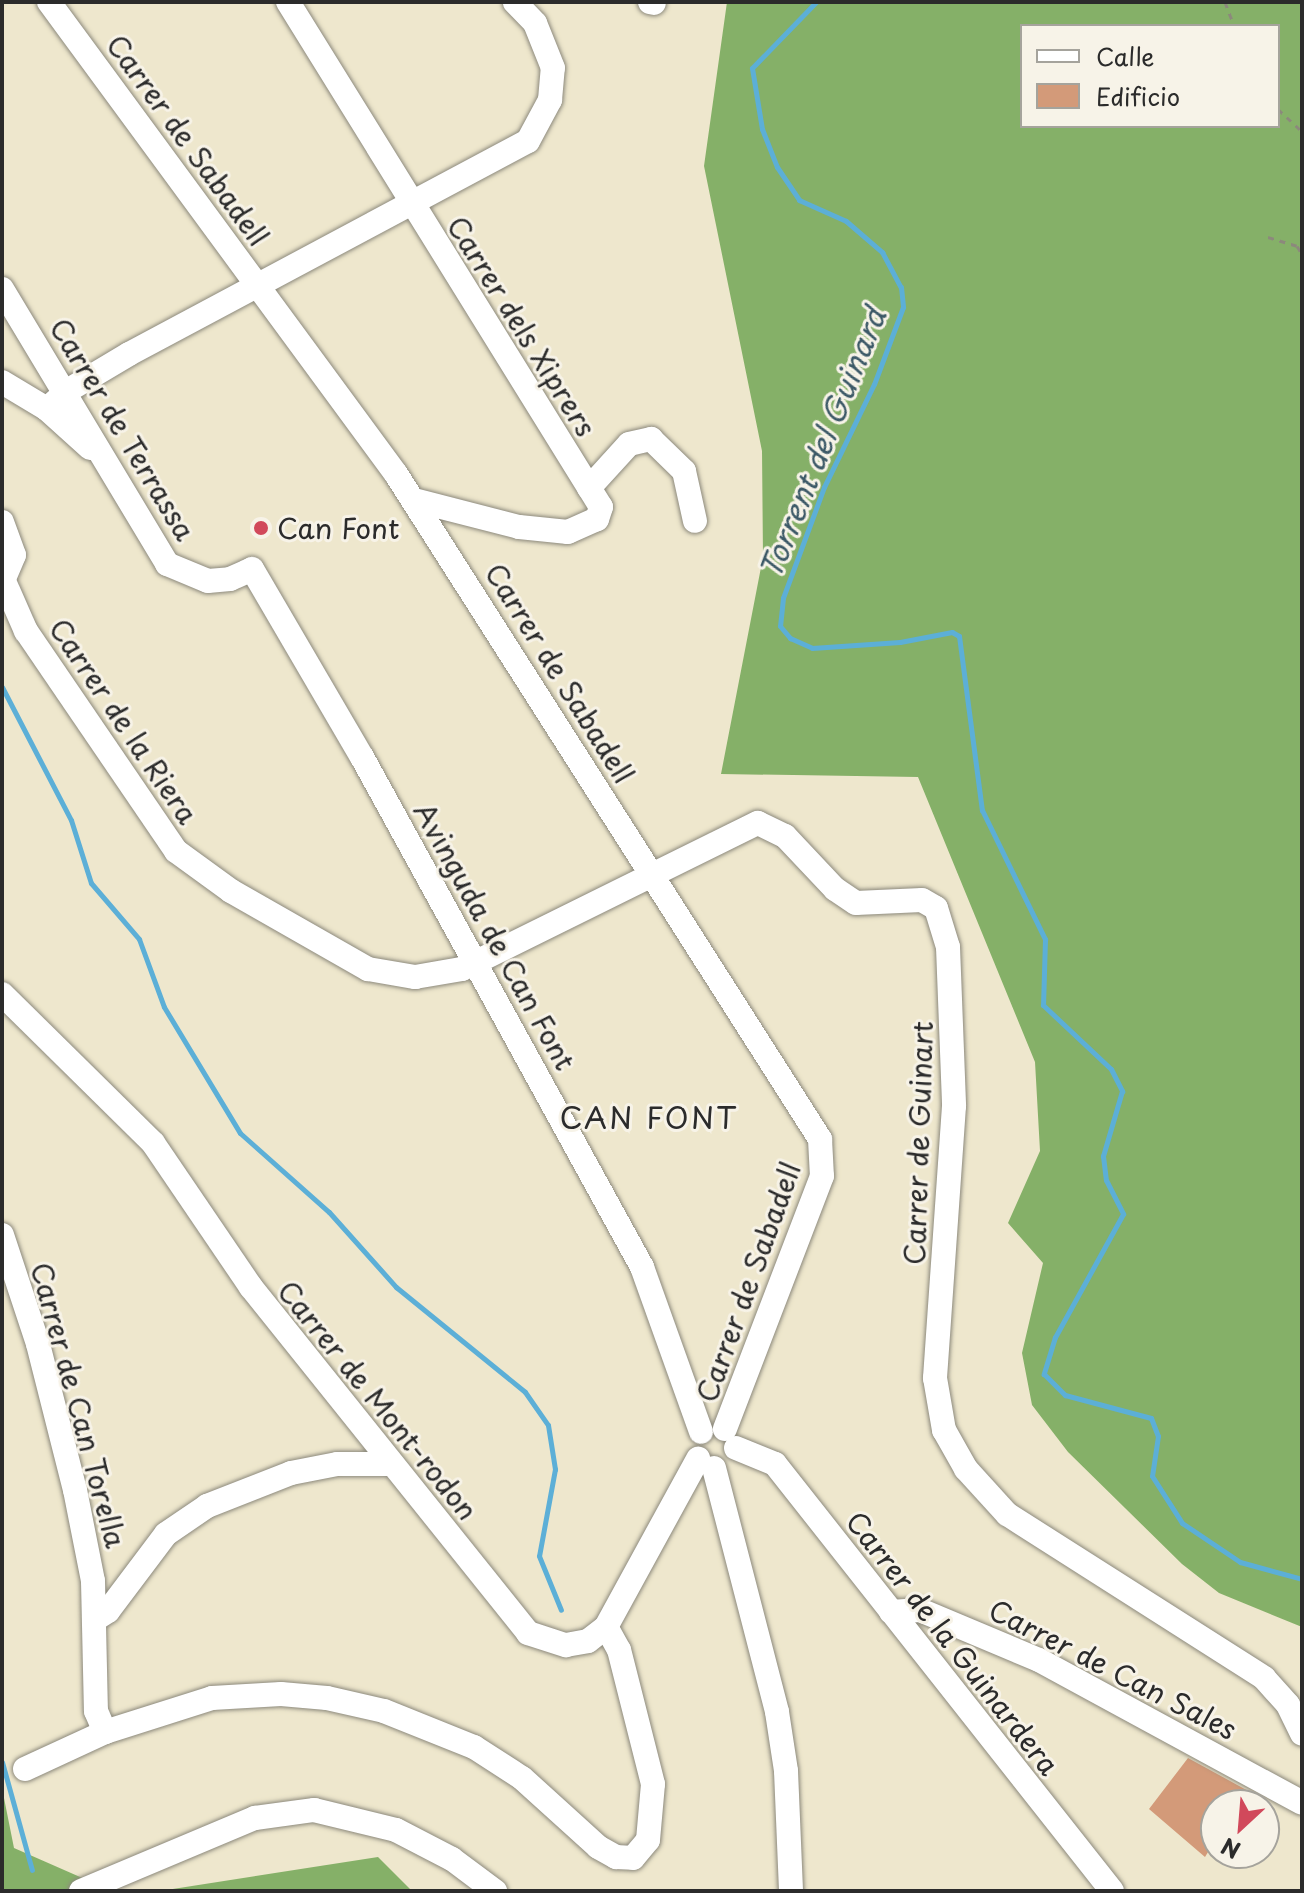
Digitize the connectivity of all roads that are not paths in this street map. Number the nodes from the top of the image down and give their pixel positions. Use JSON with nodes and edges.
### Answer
{"nodes":[{"id":1,"x":49,"y":2,"type":"edge"},
{"id":2,"x":288,"y":2,"type":"edge"},
{"id":3,"x":515,"y":2,"type":"edge"},
{"id":4,"x":410,"y":202,"type":"junction"},
{"id":5,"x":256,"y":285,"type":"junction"},
{"id":6,"x":2,"y":289,"type":"edge"},
{"id":7,"x":2,"y":382,"type":"edge"},
{"id":8,"x":67,"y":391,"type":"junction"},
{"id":9,"x":47,"y":409,"type":"junction"},
{"id":10,"x":100,"y":459,"type":"junction"},
{"id":11,"x":589,"y":488,"type":"junction"},
{"id":12,"x":414,"y":500,"type":"junction"},
{"id":13,"x":695,"y":521,"type":"dead end"},
{"id":14,"x":2,"y":522,"type":"edge"},
{"id":15,"x":252,"y":569,"type":"joint"},
{"id":16,"x":3,"y":582,"type":"edge"},
{"id":17,"x":653,"y":876,"type":"junction"},
{"id":18,"x":475,"y":964,"type":"junction"},
{"id":19,"x":2,"y":994,"type":"edge"},
{"id":20,"x":2,"y":1235,"type":"edge"},
{"id":21,"x":721,"y":1436,"type":"junction"},
{"id":22,"x":389,"y":1464,"type":"junction"},
{"id":23,"x":706,"y":1464,"type":"junction"},
{"id":24,"x":891,"y":1612,"type":"junction"},
{"id":25,"x":97,"y":1618,"type":"junction"},
{"id":26,"x":606,"y":1627,"type":"junction"},
{"id":27,"x":105,"y":1732,"type":"junction"},
{"id":28,"x":1302,"y":1734,"type":"edge"},
{"id":29,"x":25,"y":1769,"type":"dead end"},
{"id":30,"x":1302,"y":1803,"type":"edge"},
{"id":31,"x":790,"y":1861,"type":"junction"},
{"id":32,"x":81,"y":1891,"type":"edge"},
{"id":33,"x":495,"y":1891,"type":"edge"},
{"id":34,"x":785,"y":1891,"type":"edge"},
{"id":35,"x":791,"y":1891,"type":"edge"},
{"id":36,"x":802,"y":1891,"type":"edge"},
{"id":37,"x":1112,"y":1891,"type":"edge"}],
"edges":[{"from":1,"to":5,"type":"street","name":"Carrer de Sabadell"},
{"from":2,"to":4,"type":"street","name":"Carrer dels Xiprers"},
{"from":3,"to":4,"type":"street"},
{"from":4,"to":5,"type":"street"},
{"from":4,"to":11,"type":"street","name":"Carrer dels Xiprers"},
{"from":5,"to":8,"type":"street"},
{"from":5,"to":12,"type":"street","name":"Carrer de Sabadell"},
{"from":6,"to":8,"type":"street","name":"Carrer de Terrassa"},
{"from":7,"to":9,"type":"street"},
{"from":8,"to":9,"type":"street"},
{"from":8,"to":10,"type":"street","name":"Carrer de Terrassa"},
{"from":9,"to":10,"type":"street"},
{"from":10,"to":15,"type":"street","name":"Carrer de Terrassa"},
{"from":11,"to":12,"type":"street","name":"Carrer dels Xiprers"},
{"from":11,"to":13,"type":"street"},
{"from":12,"to":17,"type":"street","name":"Carrer de Sabadell"},
{"from":14,"to":16,"type":"street"},
{"from":15,"to":18,"type":"street","name":"Avinguda de Can Font"},
{"from":16,"to":18,"type":"street","name":"Carrer de la Riera"},
{"from":17,"to":18,"type":"street","name":"Carrer de Guinart"},
{"from":17,"to":21,"type":"street","name":"Carrer de Sabadell"},
{"from":17,"to":28,"type":"street","name":"Carrer de Guinart"},
{"from":18,"to":21,"type":"street","name":"Avinguda de Can Font"},
{"from":19,"to":22,"type":"street","name":"Carrer de Mont-rodon"},
{"from":20,"to":25,"type":"street","name":"Carrer de Can Torella"},
{"from":21,"to":23,"type":"street"},
{"from":21,"to":23,"type":"street"},
{"from":21,"to":24,"type":"street","name":"Carrer de la Guinardera"},
{"from":22,"to":25,"type":"street"},
{"from":22,"to":26,"type":"street","name":"Carrer de Mont-rodon"},
{"from":23,"to":26,"type":"street"},
{"from":23,"to":31,"type":"street"},
{"from":24,"to":30,"type":"street","name":"Carrer de Can Sales"},
{"from":24,"to":37,"type":"street","name":"Carrer de la Guinardera"},
{"from":25,"to":27,"type":"street","name":"Carrer de Can Torella"},
{"from":26,"to":27,"type":"street"},
{"from":27,"to":29,"type":"street"},
{"from":31,"to":34,"type":"street"},
{"from":31,"to":35,"type":"street"},
{"from":31,"to":36,"type":"street"},
{"from":32,"to":33,"type":"street"}]}
